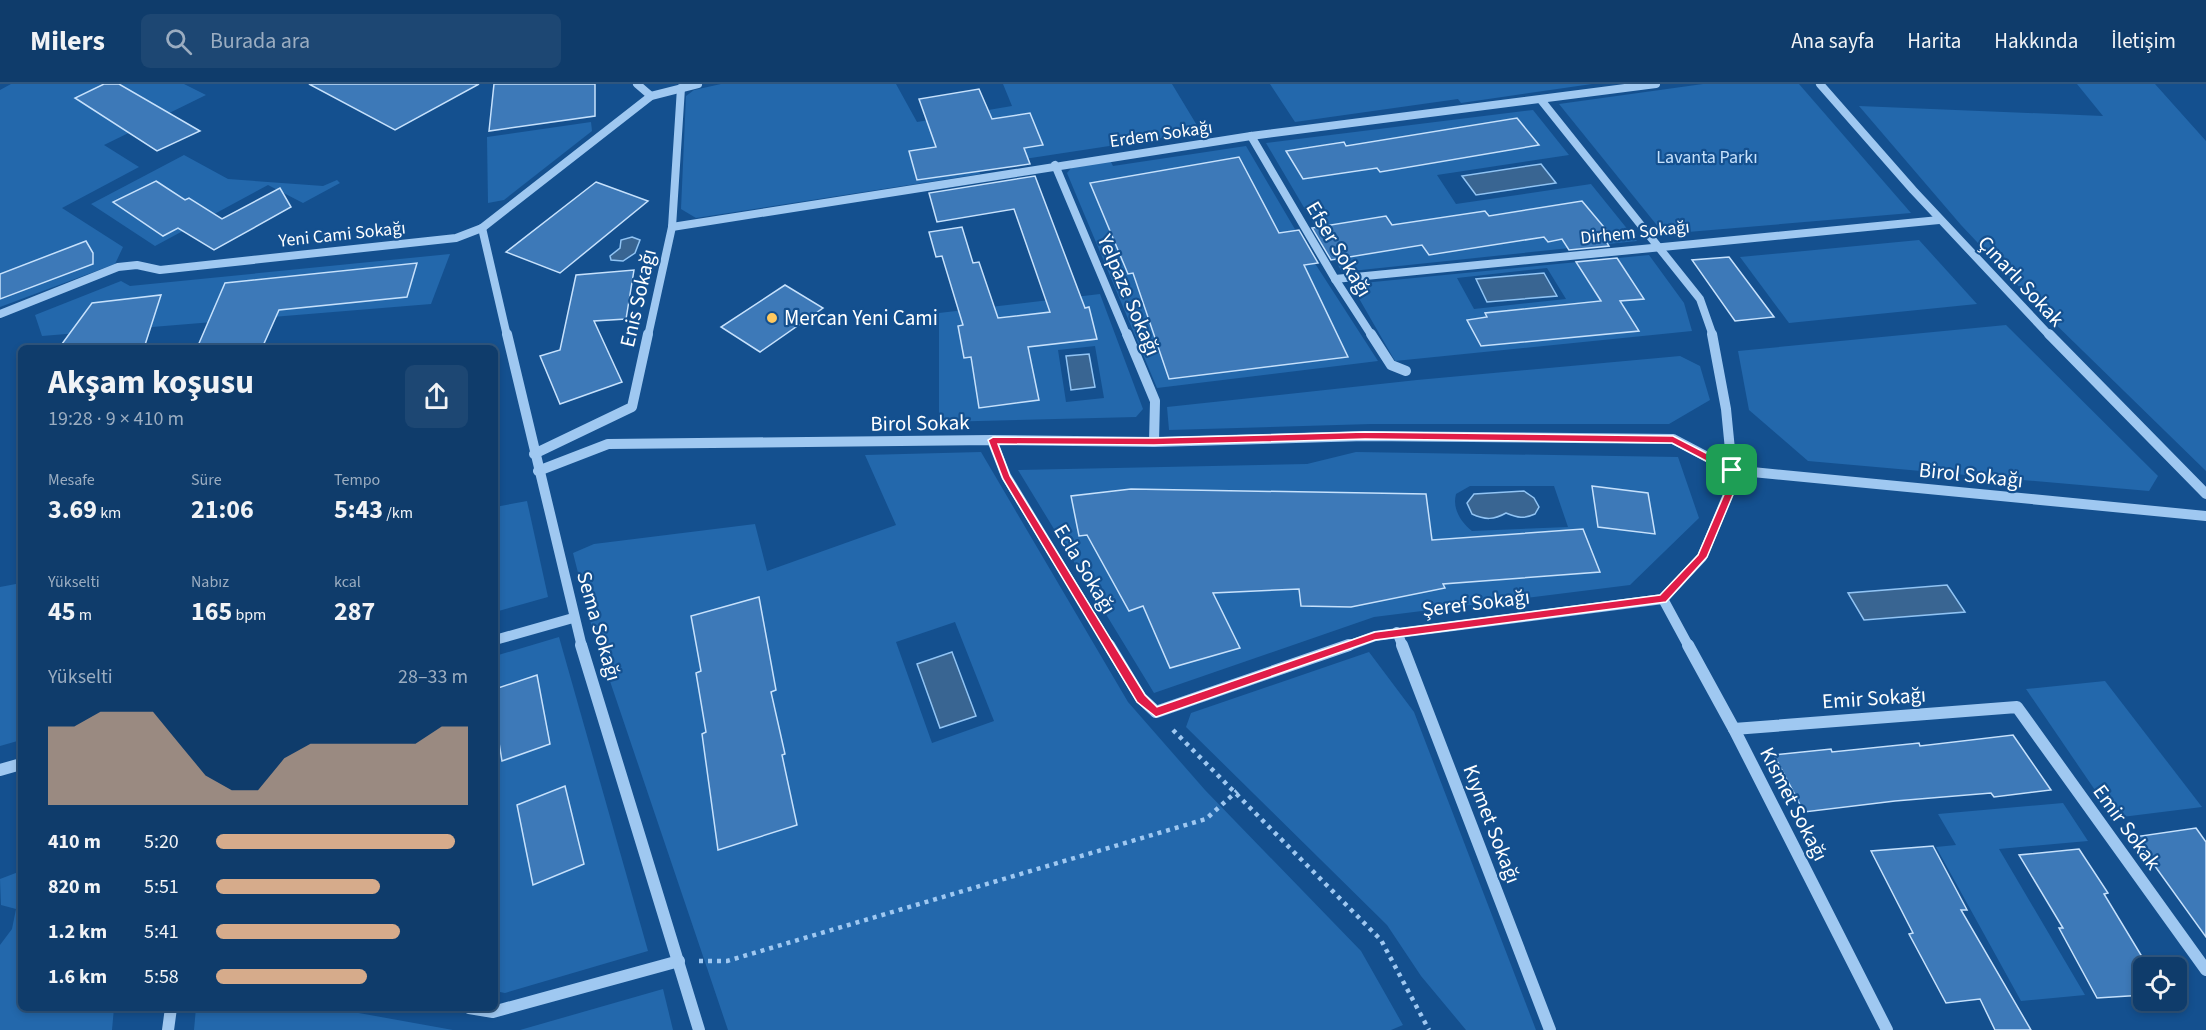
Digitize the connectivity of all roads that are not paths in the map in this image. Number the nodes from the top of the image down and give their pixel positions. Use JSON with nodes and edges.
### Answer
{"nodes":[{"id":1,"x":638,"y":84,"type":"edge"},
{"id":2,"x":698,"y":84,"type":"edge"},
{"id":3,"x":1656,"y":84,"type":"edge"},
{"id":4,"x":1820,"y":84,"type":"edge"},
{"id":5,"x":681,"y":88,"type":"junction"},
{"id":6,"x":651,"y":96,"type":"junction"},
{"id":7,"x":1541,"y":100,"type":"junction"},
{"id":8,"x":1251,"y":135,"type":"junction"},
{"id":9,"x":1055,"y":165,"type":"junction"},
{"id":10,"x":1939,"y":220,"type":"junction"},
{"id":11,"x":482,"y":228,"type":"junction"},
{"id":12,"x":672,"y":228,"type":"junction"},
{"id":13,"x":1660,"y":246,"type":"junction"},
{"id":14,"x":1335,"y":279,"type":"junction"},
{"id":15,"x":0,"y":314,"type":"edge"},
{"id":16,"x":1406,"y":371,"type":"dead end"},
{"id":17,"x":993,"y":440,"type":"junction"},
{"id":18,"x":1154,"y":442,"type":"junction"},
{"id":19,"x":534,"y":454,"type":"junction"},
{"id":20,"x":1732,"y":470,"type":"junction"},
{"id":21,"x":538,"y":471,"type":"junction"},
{"id":22,"x":2206,"y":494,"type":"edge"},
{"id":23,"x":2206,"y":516,"type":"edge"},
{"id":24,"x":1663,"y":599,"type":"junction"},
{"id":25,"x":573,"y":618,"type":"junction"},
{"id":26,"x":1397,"y":632,"type":"junction"},
{"id":27,"x":498,"y":639,"type":"edge"},
{"id":28,"x":2017,"y":707,"type":"joint"},
{"id":29,"x":1156,"y":712,"type":"joint"},
{"id":30,"x":1734,"y":729,"type":"junction"},
{"id":31,"x":18,"y":765,"type":"edge"},
{"id":32,"x":0,"y":770,"type":"edge"},
{"id":33,"x":679,"y":961,"type":"junction"},
{"id":34,"x":2206,"y":970,"type":"edge"},
{"id":35,"x":171,"y":1011,"type":"edge"},
{"id":36,"x":498,"y":1011,"type":"edge"},
{"id":37,"x":168,"y":1030,"type":"edge"},
{"id":38,"x":699,"y":1030,"type":"edge"},
{"id":39,"x":1550,"y":1030,"type":"edge"},
{"id":40,"x":1887,"y":1030,"type":"edge"}],
"edges":[{"from":1,"to":6,"type":"street"},
{"from":2,"to":5,"type":"street"},
{"from":3,"to":7,"type":"street","name":"Erdem Sokağı"},
{"from":4,"to":10,"type":"street","name":"Çınarlı Sokak"},
{"from":5,"to":6,"type":"street"},
{"from":5,"to":12,"type":"street","name":"Enis Sokağı"},
{"from":6,"to":11,"type":"street","name":"Yeni Cami Sokağı"},
{"from":7,"to":8,"type":"street","name":"Erdem Sokağı"},
{"from":7,"to":13,"type":"street"},
{"from":8,"to":9,"type":"street","name":"Erdem Sokağı"},
{"from":8,"to":14,"type":"street","name":"Efser Sokağı"},
{"from":9,"to":12,"type":"street","name":"Erdem Sokağı"},
{"from":9,"to":18,"type":"street","name":"Yelpaze Sokağı"},
{"from":10,"to":13,"type":"street","name":"Dirhem Sokağı"},
{"from":10,"to":22,"type":"street","name":"Çınarlı Sokak"},
{"from":11,"to":15,"type":"street","name":"Yeni Cami Sokağı"},
{"from":11,"to":19,"type":"street","name":"Sema Sokağı"},
{"from":12,"to":19,"type":"street","name":"Enis Sokağı"},
{"from":13,"to":14,"type":"street","name":"Dirhem Sokağı"},
{"from":13,"to":20,"type":"street"},
{"from":14,"to":16,"type":"street","name":"Efser Sokağı"},
{"from":17,"to":18,"type":"street","name":"Birol Sokak"},
{"from":17,"to":21,"type":"street","name":"Birol Sokak"},
{"from":17,"to":29,"type":"street","name":"Ecla Sokağı"},
{"from":18,"to":20,"type":"street","name":"Birol Sokak"},
{"from":19,"to":21,"type":"street","name":"Sema Sokağı"},
{"from":20,"to":23,"type":"street","name":"Birol Sokağı"},
{"from":20,"to":24,"type":"street"},
{"from":21,"to":25,"type":"street","name":"Sema Sokağı"},
{"from":24,"to":26,"type":"street","name":"Şeref Sokağı"},
{"from":24,"to":30,"type":"street","name":"Kısmet Sokağı"},
{"from":25,"to":27,"type":"street"},
{"from":25,"to":33,"type":"street","name":"Sema Sokağı"},
{"from":26,"to":29,"type":"street","name":"Şeref Sokağı"},
{"from":26,"to":39,"type":"street","name":"Kıymet Sokağı"},
{"from":28,"to":30,"type":"street","name":"Emir Sokağı"},
{"from":28,"to":34,"type":"street","name":"Emir Sokak"},
{"from":30,"to":40,"type":"street","name":"Kısmet Sokağı"},
{"from":31,"to":32,"type":"street"},
{"from":33,"to":36,"type":"street"},
{"from":33,"to":38,"type":"street","name":"Sema Sokağı"},
{"from":35,"to":37,"type":"street"}]}
